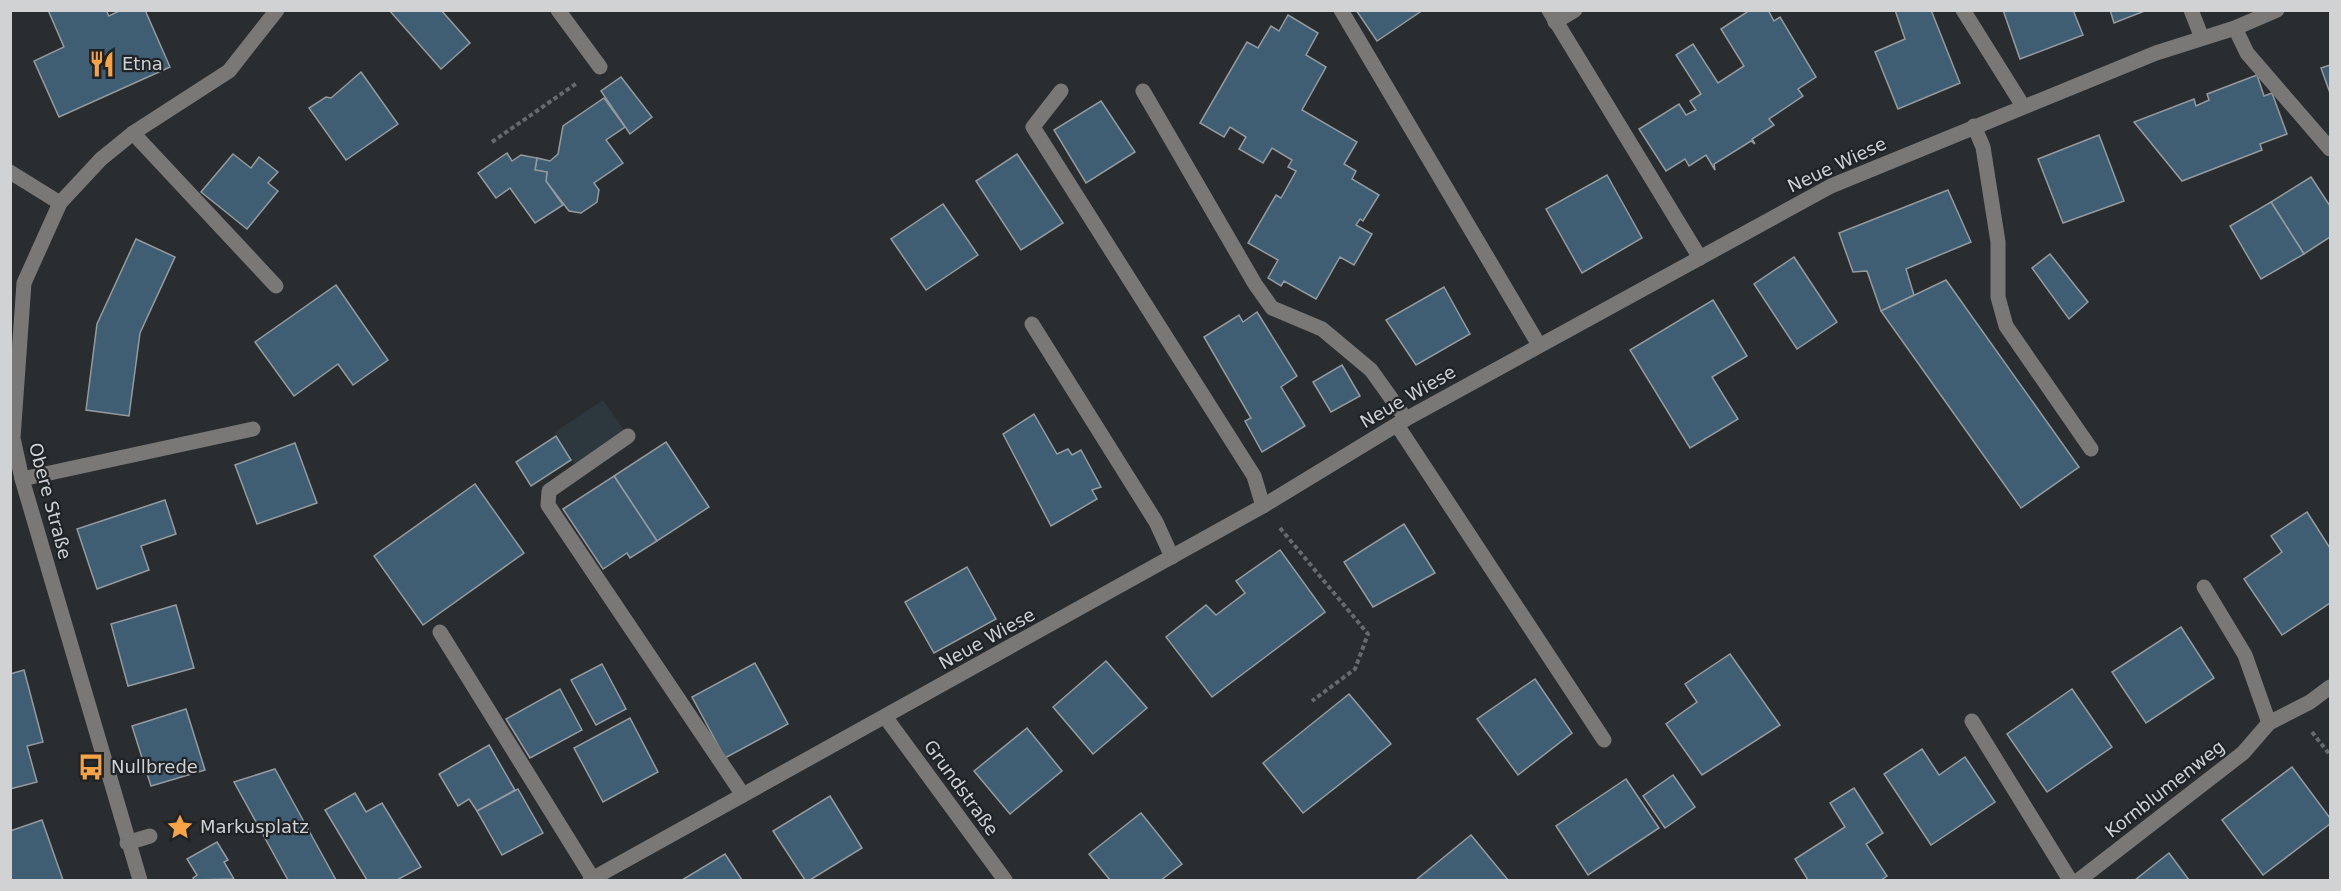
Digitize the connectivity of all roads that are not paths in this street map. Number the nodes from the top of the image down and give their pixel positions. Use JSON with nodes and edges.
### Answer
{"nodes":[{"id":1,"x":277,"y":10,"type":"edge"},
{"id":2,"x":558,"y":10,"type":"edge"},
{"id":3,"x":1341,"y":10,"type":"edge"},
{"id":4,"x":1575,"y":10,"type":"edge"},
{"id":5,"x":1963,"y":10,"type":"edge"},
{"id":6,"x":2191,"y":10,"type":"edge"},
{"id":7,"x":2277,"y":10,"type":"edge"},
{"id":8,"x":1552,"y":16,"type":"edge"},
{"id":9,"x":2235,"y":28,"type":"junction"},
{"id":10,"x":2202,"y":38,"type":"junction"},
{"id":11,"x":600,"y":67,"type":"road end"},
{"id":12,"x":1061,"y":91,"type":"dead end"},
{"id":13,"x":1143,"y":91,"type":"dead end"},
{"id":14,"x":2023,"y":106,"type":"junction"},
{"id":15,"x":1974,"y":126,"type":"junction"},
{"id":16,"x":133,"y":133,"type":"junction"},
{"id":17,"x":2331,"y":149,"type":"edge"},
{"id":18,"x":10,"y":172,"type":"edge"},
{"id":19,"x":60,"y":203,"type":"junction"},
{"id":20,"x":1700,"y":258,"type":"junction"},
{"id":21,"x":276,"y":286,"type":"dead end"},
{"id":22,"x":1032,"y":324,"type":"dead end"},
{"id":23,"x":1539,"y":345,"type":"junction"},
{"id":24,"x":1401,"y":422,"type":"junction"},
{"id":25,"x":252,"y":429,"type":"dead end"},
{"id":26,"x":628,"y":436,"type":"dead end"},
{"id":27,"x":12,"y":439,"type":"edge"},
{"id":28,"x":2091,"y":449,"type":"dead end"},
{"id":29,"x":22,"y":479,"type":"junction"},
{"id":30,"x":1263,"y":506,"type":"junction"},
{"id":31,"x":1172,"y":557,"type":"junction"},
{"id":32,"x":2204,"y":587,"type":"dead end"},
{"id":33,"x":440,"y":632,"type":"dead end"},
{"id":34,"x":2331,"y":687,"type":"edge"},
{"id":35,"x":886,"y":718,"type":"junction"},
{"id":36,"x":1972,"y":721,"type":"dead end"},
{"id":37,"x":2269,"y":723,"type":"junction"},
{"id":38,"x":1604,"y":740,"type":"dead end"},
{"id":39,"x":743,"y":795,"type":"junction"},
{"id":40,"x":150,"y":836,"type":"dead end"},
{"id":41,"x":127,"y":843,"type":"junction"},
{"id":42,"x":615,"y":875,"type":"edge"},
{"id":43,"x":140,"y":880,"type":"edge"},
{"id":44,"x":591,"y":880,"type":"edge"},
{"id":45,"x":1005,"y":880,"type":"edge"},
{"id":46,"x":2070,"y":880,"type":"edge"},
{"id":47,"x":2079,"y":880,"type":"edge"}],
"edges":[{"from":1,"to":16,"type":"street","name":"Obere Straße"},
{"from":2,"to":11,"type":"street"},
{"from":3,"to":23,"type":"street"},
{"from":4,"to":8,"type":"street"},
{"from":5,"to":14,"type":"street"},
{"from":6,"to":10,"type":"street"},
{"from":7,"to":9,"type":"street","name":"Neue Wiese"},
{"from":8,"to":20,"type":"street"},
{"from":9,"to":10,"type":"street","name":"Neue Wiese"},
{"from":9,"to":17,"type":"street"},
{"from":10,"to":14,"type":"street","name":"Neue Wiese"},
{"from":12,"to":30,"type":"street"},
{"from":13,"to":24,"type":"street"},
{"from":14,"to":15,"type":"street","name":"Neue Wiese"},
{"from":15,"to":20,"type":"street","name":"Neue Wiese"},
{"from":15,"to":28,"type":"street"},
{"from":16,"to":19,"type":"street","name":"Obere Straße"},
{"from":16,"to":21,"type":"street"},
{"from":18,"to":19,"type":"street"},
{"from":19,"to":27,"type":"street","name":"Obere Straße"},
{"from":20,"to":23,"type":"street","name":"Neue Wiese"},
{"from":22,"to":31,"type":"street"},
{"from":23,"to":24,"type":"street","name":"Neue Wiese"},
{"from":24,"to":30,"type":"street","name":"Neue Wiese"},
{"from":24,"to":38,"type":"street"},
{"from":25,"to":29,"type":"street"},
{"from":26,"to":39,"type":"street"},
{"from":27,"to":29,"type":"street","name":"Obere Straße"},
{"from":29,"to":41,"type":"street","name":"Obere Straße"},
{"from":30,"to":31,"type":"street","name":"Neue Wiese"},
{"from":31,"to":35,"type":"street","name":"Neue Wiese"},
{"from":32,"to":37,"type":"street"},
{"from":33,"to":44,"type":"street"},
{"from":34,"to":37,"type":"street","name":"Kornblumenweg"},
{"from":35,"to":39,"type":"street","name":"Neue Wiese"},
{"from":35,"to":45,"type":"street","name":"Grundstraße"},
{"from":36,"to":46,"type":"street"},
{"from":37,"to":47,"type":"street","name":"Kornblumenweg"},
{"from":39,"to":42,"type":"street","name":"Neue Wiese"},
{"from":40,"to":41,"type":"street"},
{"from":41,"to":43,"type":"street","name":"Obere Straße"},
{"from":42,"to":44,"type":"street","name":"Neue Wiese"}]}
